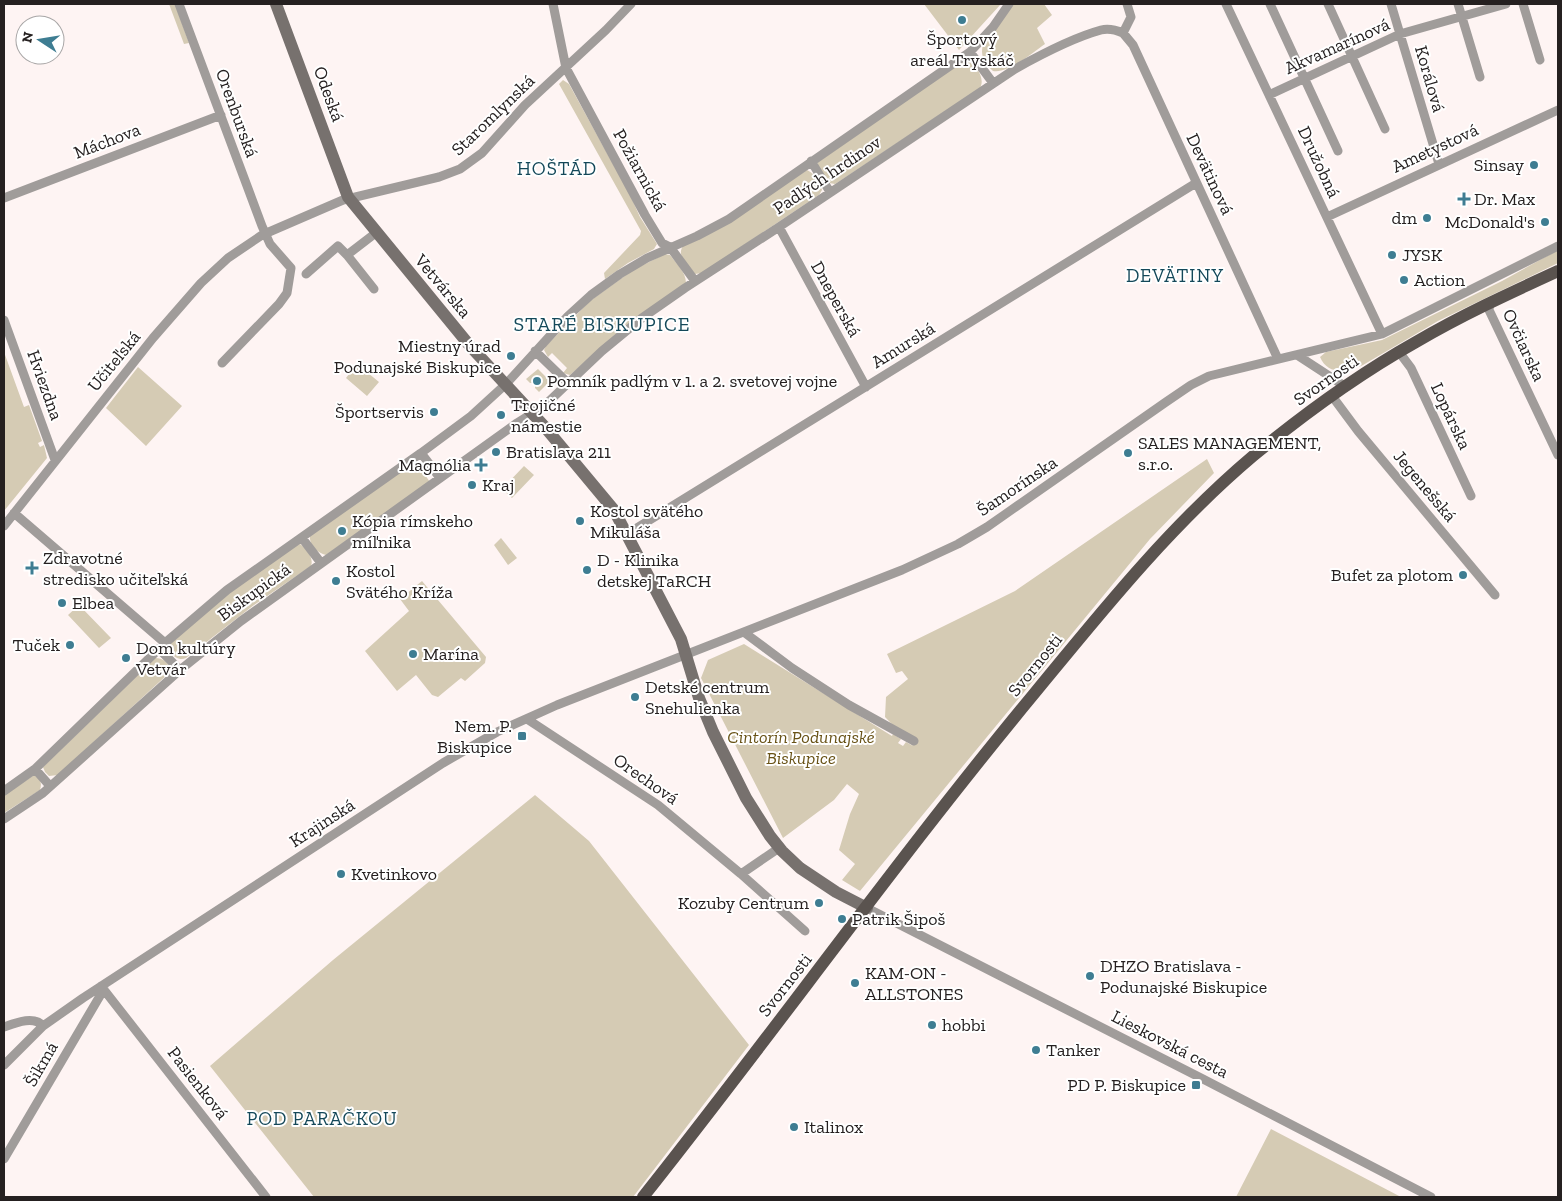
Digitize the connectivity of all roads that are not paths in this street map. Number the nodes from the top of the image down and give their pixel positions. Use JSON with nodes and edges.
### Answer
{"nodes":[{"id":1,"x":179,"y":4,"type":"edge"},
{"id":2,"x":276,"y":4,"type":"edge"},
{"id":3,"x":553,"y":4,"type":"edge"},
{"id":4,"x":631,"y":4,"type":"edge"},
{"id":5,"x":1009,"y":4,"type":"edge"},
{"id":6,"x":1127,"y":4,"type":"edge"},
{"id":7,"x":1226,"y":4,"type":"edge"},
{"id":8,"x":1270,"y":4,"type":"edge"},
{"id":9,"x":1328,"y":4,"type":"edge"},
{"id":10,"x":1391,"y":4,"type":"edge"},
{"id":11,"x":1458,"y":4,"type":"edge"},
{"id":12,"x":1506,"y":4,"type":"edge"},
{"id":13,"x":1523,"y":4,"type":"edge"},
{"id":14,"x":1462,"y":17,"type":"junction"},
{"id":15,"x":1123,"y":33,"type":"junction"},
{"id":16,"x":1400,"y":34,"type":"junction"},
{"id":17,"x":970,"y":52,"type":"junction"},
{"id":18,"x":1352,"y":56,"type":"junction"},
{"id":19,"x":1540,"y":60,"type":"dead end"},
{"id":20,"x":566,"y":68,"type":"junction"},
{"id":21,"x":1480,"y":77,"type":"dead end"},
{"id":22,"x":1304,"y":79,"type":"junction"},
{"id":23,"x":993,"y":84,"type":"junction"},
{"id":24,"x":1269,"y":95,"type":"junction"},
{"id":25,"x":1558,"y":110,"type":"edge"},
{"id":26,"x":221,"y":114,"type":"junction"},
{"id":27,"x":1385,"y":129,"type":"dead end"},
{"id":28,"x":1338,"y":151,"type":"dead end"},
{"id":29,"x":810,"y":161,"type":"junction"},
{"id":30,"x":1439,"y":164,"type":"junction"},
{"id":31,"x":1196,"y":183,"type":"junction"},
{"id":32,"x":830,"y":192,"type":"junction"},
{"id":33,"x":4,"y":198,"type":"edge"},
{"id":34,"x":348,"y":198,"type":"junction"},
{"id":35,"x":1326,"y":217,"type":"junction"},
{"id":36,"x":779,"y":227,"type":"junction"},
{"id":37,"x":377,"y":232,"type":"junction"},
{"id":38,"x":265,"y":233,"type":"junction"},
{"id":39,"x":1558,"y":246,"type":"edge"},
{"id":40,"x":670,"y":247,"type":"junction"},
{"id":41,"x":347,"y":255,"type":"junction"},
{"id":42,"x":1558,"y":271,"type":"edge"},
{"id":43,"x":306,"y":274,"type":"dead end"},
{"id":44,"x":695,"y":281,"type":"junction"},
{"id":45,"x":374,"y":289,"type":"dead end"},
{"id":46,"x":1490,"y":302,"type":"junction"},
{"id":47,"x":4,"y":320,"type":"edge"},
{"id":48,"x":1382,"y":334,"type":"junction"},
{"id":49,"x":536,"y":351,"type":"junction"},
{"id":50,"x":1398,"y":352,"type":"junction"},
{"id":51,"x":1297,"y":355,"type":"junction"},
{"id":52,"x":1278,"y":359,"type":"junction"},
{"id":53,"x":222,"y":363,"type":"dead end"},
{"id":54,"x":568,"y":383,"type":"junction"},
{"id":55,"x":506,"y":384,"type":"junction"},
{"id":56,"x":866,"y":387,"type":"junction"},
{"id":57,"x":1346,"y":387,"type":"junction"},
{"id":58,"x":1332,"y":396,"type":"junction"},
{"id":59,"x":532,"y":414,"type":"junction"},
{"id":60,"x":421,"y":453,"type":"junction"},
{"id":61,"x":1558,"y":455,"type":"edge"},
{"id":62,"x":55,"y":460,"type":"junction"},
{"id":63,"x":440,"y":478,"type":"junction"},
{"id":64,"x":1471,"y":496,"type":"dead end"},
{"id":65,"x":14,"y":513,"type":"junction"},
{"id":66,"x":4,"y":526,"type":"edge"},
{"id":67,"x":627,"y":534,"type":"junction"},
{"id":68,"x":302,"y":538,"type":"junction"},
{"id":69,"x":321,"y":563,"type":"junction"},
{"id":70,"x":1496,"y":595,"type":"dead end"},
{"id":71,"x":745,"y":633,"type":"junction"},
{"id":72,"x":162,"y":646,"type":"junction"},
{"id":73,"x":686,"y":655,"type":"junction"},
{"id":74,"x":180,"y":670,"type":"junction"},
{"id":75,"x":527,"y":719,"type":"junction"},
{"id":76,"x":914,"y":741,"type":"dead end"},
{"id":77,"x":35,"y":769,"type":"junction"},
{"id":78,"x":50,"y":786,"type":"junction"},
{"id":79,"x":4,"y":791,"type":"edge"},
{"id":80,"x":4,"y":819,"type":"edge"},
{"id":81,"x":779,"y":848,"type":"junction"},
{"id":82,"x":741,"y":874,"type":"junction"},
{"id":83,"x":867,"y":908,"type":"junction"},
{"id":84,"x":805,"y":931,"type":"dead end"},
{"id":85,"x":102,"y":988,"type":"junction"},
{"id":86,"x":43,"y":1026,"type":"junction"},
{"id":87,"x":4,"y":1027,"type":"edge"},
{"id":88,"x":4,"y":1065,"type":"edge"},
{"id":89,"x":4,"y":1159,"type":"edge"},
{"id":90,"x":266,"y":1197,"type":"edge"},
{"id":91,"x":643,"y":1197,"type":"edge"},
{"id":92,"x":1431,"y":1197,"type":"edge"}],
"edges":[{"from":1,"to":26,"type":"street","name":"Orenburská"},
{"from":2,"to":34,"type":"street","name":"Odeská"},
{"from":3,"to":20,"type":"street","name":"Požiarnická"},
{"from":4,"to":20,"type":"street","name":"Staromlynská"},
{"from":5,"to":17,"type":"street","name":"Padlých hrdinov"},
{"from":6,"to":15,"type":"street"},
{"from":7,"to":24,"type":"street","name":"Družobná"},
{"from":8,"to":22,"type":"street"},
{"from":9,"to":18,"type":"street"},
{"from":10,"to":16,"type":"street","name":"Korálová"},
{"from":11,"to":14,"type":"street"},
{"from":12,"to":14,"type":"street","name":"Akvamarínová"},
{"from":13,"to":19,"type":"street"},
{"from":14,"to":16,"type":"street","name":"Akvamarínová"},
{"from":14,"to":21,"type":"street"},
{"from":15,"to":23,"type":"street","name":"Padlých hrdinov"},
{"from":15,"to":31,"type":"street","name":"Devätinová"},
{"from":16,"to":18,"type":"street","name":"Akvamarínová"},
{"from":16,"to":30,"type":"street","name":"Korálová"},
{"from":17,"to":23,"type":"street"},
{"from":17,"to":29,"type":"street","name":"Padlých hrdinov"},
{"from":18,"to":22,"type":"street","name":"Akvamarínová"},
{"from":18,"to":27,"type":"street"},
{"from":20,"to":34,"type":"street","name":"Staromlynská"},
{"from":20,"to":40,"type":"street","name":"Požiarnická"},
{"from":22,"to":24,"type":"street","name":"Akvamarínová"},
{"from":22,"to":28,"type":"street"},
{"from":23,"to":32,"type":"street","name":"Padlých hrdinov"},
{"from":24,"to":35,"type":"street","name":"Družobná"},
{"from":25,"to":30,"type":"street","name":"Ametystová"},
{"from":26,"to":33,"type":"street","name":"Máchova"},
{"from":26,"to":38,"type":"street","name":"Orenburská"},
{"from":29,"to":32,"type":"street"},
{"from":29,"to":40,"type":"street","name":"Padlých hrdinov"},
{"from":30,"to":35,"type":"street","name":"Ametystová"},
{"from":31,"to":52,"type":"street","name":"Devätinová"},
{"from":31,"to":56,"type":"street","name":"Amurská"},
{"from":32,"to":36,"type":"street","name":"Padlých hrdinov"},
{"from":34,"to":37,"type":"street","name":"Vetvárska"},
{"from":34,"to":38,"type":"street","name":"Učiteľská"},
{"from":35,"to":48,"type":"street","name":"Družobná"},
{"from":36,"to":44,"type":"street","name":"Padlých hrdinov"},
{"from":36,"to":56,"type":"street","name":"Dneperská"},
{"from":37,"to":41,"type":"street"},
{"from":37,"to":55,"type":"street","name":"Vetvárska"},
{"from":38,"to":53,"type":"street"},
{"from":38,"to":62,"type":"street","name":"Učiteľská"},
{"from":39,"to":48,"type":"street","name":"Šamorínska"},
{"from":40,"to":44,"type":"street","name":"Požiarnická"},
{"from":40,"to":49,"type":"street","name":"Padlých hrdinov"},
{"from":41,"to":43,"type":"street"},
{"from":41,"to":45,"type":"street"},
{"from":42,"to":46,"type":"main road","name":"Svornosti"},
{"from":44,"to":54,"type":"street","name":"Padlých hrdinov"},
{"from":46,"to":50,"type":"main road","name":"Svornosti"},
{"from":46,"to":61,"type":"street","name":"Ovčiarska"},
{"from":47,"to":62,"type":"street","name":"Hviezdna"},
{"from":48,"to":51,"type":"street","name":"Šamorínska"},
{"from":49,"to":54,"type":"street"},
{"from":49,"to":55,"type":"street"},
{"from":50,"to":57,"type":"main road","name":"Svornosti"},
{"from":50,"to":64,"type":"street","name":"Lopárska"},
{"from":51,"to":52,"type":"street","name":"Šamorínska"},
{"from":51,"to":57,"type":"street"},
{"from":52,"to":71,"type":"street","name":"Šamorínska"},
{"from":54,"to":59,"type":"street"},
{"from":55,"to":59,"type":"street","name":"Vetvárska"},
{"from":55,"to":60,"type":"street"},
{"from":56,"to":67,"type":"street","name":"Amurská"},
{"from":57,"to":58,"type":"main road","name":"Svornosti"},
{"from":58,"to":70,"type":"street","name":"Jegenešská"},
{"from":58,"to":83,"type":"main road","name":"Svornosti"},
{"from":59,"to":63,"type":"street"},
{"from":59,"to":67,"type":"street","name":"Vetvárska"},
{"from":60,"to":63,"type":"street"},
{"from":60,"to":68,"type":"street","name":"Biskupická"},
{"from":62,"to":65,"type":"street","name":"Učiteľská"},
{"from":63,"to":69,"type":"street","name":"Biskupická"},
{"from":65,"to":66,"type":"street","name":"Učiteľská"},
{"from":65,"to":72,"type":"street"},
{"from":67,"to":73,"type":"street","name":"Vetvárska"},
{"from":68,"to":69,"type":"street"},
{"from":68,"to":72,"type":"street","name":"Biskupická"},
{"from":69,"to":74,"type":"street","name":"Biskupická"},
{"from":71,"to":73,"type":"street","name":"Šamorínska"},
{"from":71,"to":76,"type":"street"},
{"from":72,"to":74,"type":"street"},
{"from":72,"to":77,"type":"street","name":"Biskupická"},
{"from":73,"to":75,"type":"street","name":"Krajinská"},
{"from":73,"to":81,"type":"street","name":"Vetvárska"},
{"from":74,"to":78,"type":"street","name":"Biskupická"},
{"from":75,"to":82,"type":"street","name":"Orechová"},
{"from":75,"to":85,"type":"street","name":"Krajinská"},
{"from":77,"to":78,"type":"street"},
{"from":77,"to":79,"type":"street","name":"Biskupická"},
{"from":78,"to":80,"type":"street","name":"Biskupická"},
{"from":81,"to":82,"type":"street"},
{"from":81,"to":83,"type":"street","name":"Vetvárska"},
{"from":82,"to":84,"type":"street","name":"Orechová"},
{"from":83,"to":91,"type":"main road","name":"Svornosti"},
{"from":83,"to":92,"type":"street","name":"Lieskovská cesta"},
{"from":85,"to":86,"type":"street","name":"Krajinská"},
{"from":85,"to":89,"type":"street","name":"Šikmá"},
{"from":85,"to":90,"type":"street","name":"Pasienková"},
{"from":86,"to":87,"type":"street"},
{"from":86,"to":88,"type":"street","name":"Krajinská"}]}
